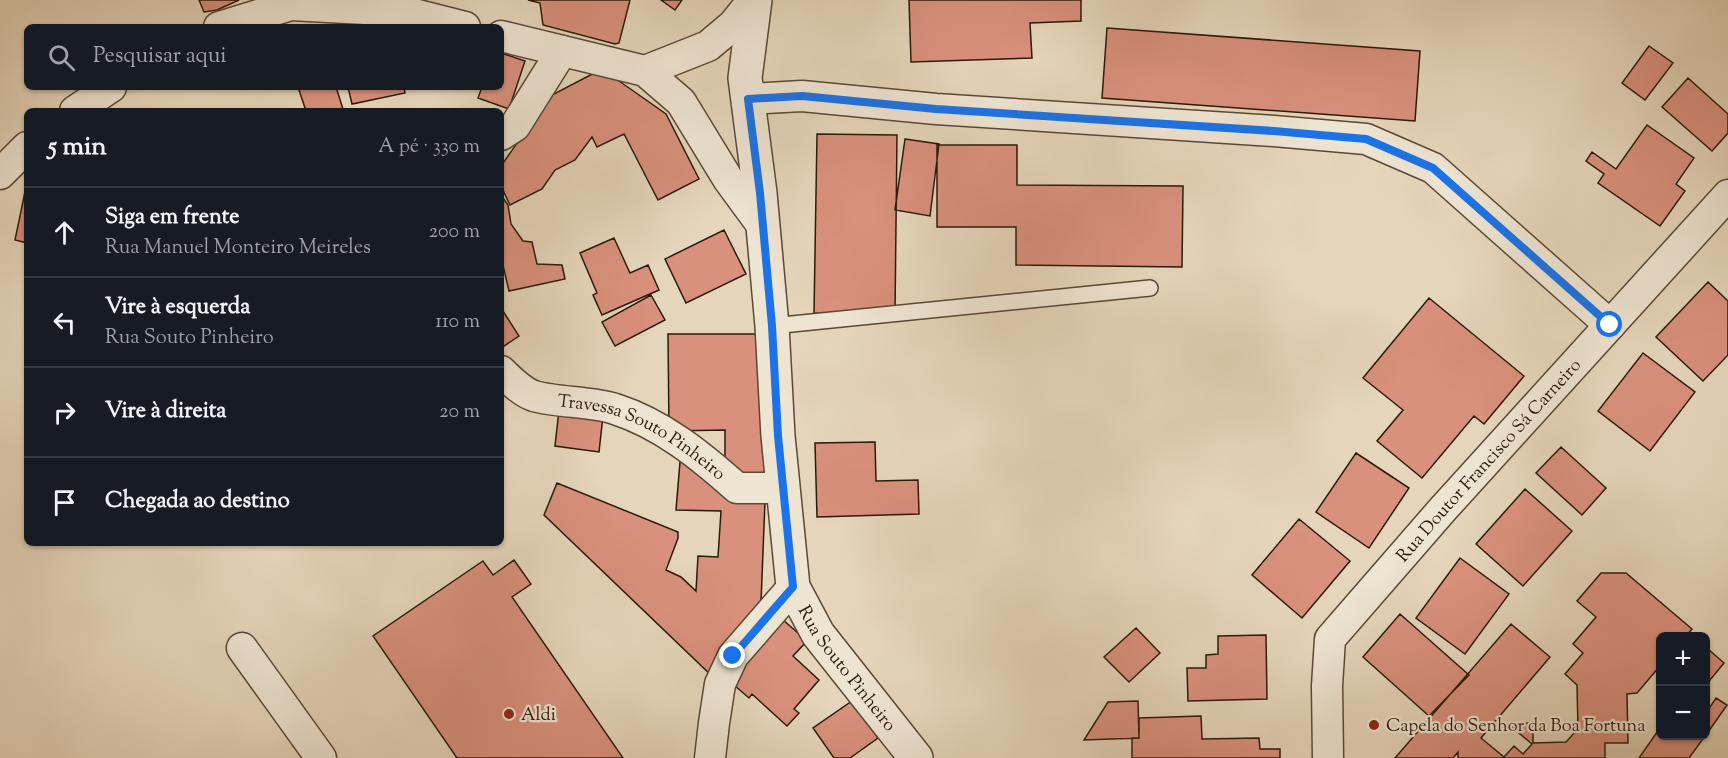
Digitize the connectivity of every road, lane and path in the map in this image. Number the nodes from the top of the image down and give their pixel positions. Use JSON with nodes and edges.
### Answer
{"nodes":[{"id":1,"x":754,"y":0,"type":"edge"},
{"id":2,"x":276,"y":5,"type":"edge"},
{"id":3,"x":227,"y":24,"type":"edge"},
{"id":4,"x":454,"y":24,"type":"edge"},
{"id":5,"x":504,"y":37,"type":"edge"},
{"id":6,"x":562,"y":51,"type":"junction"},
{"id":7,"x":645,"y":71,"type":"junction"},
{"id":8,"x":106,"y":90,"type":"edge"},
{"id":9,"x":748,"y":99,"type":"junction"},
{"id":10,"x":80,"y":108,"type":"edge"},
{"id":11,"x":504,"y":133,"type":"edge"},
{"id":12,"x":24,"y":145,"type":"edge"},
{"id":13,"x":24,"y":150,"type":"edge"},
{"id":14,"x":1,"y":173,"type":"edge"},
{"id":15,"x":1728,"y":195,"type":"edge"},
{"id":16,"x":764,"y":228,"type":"junction"},
{"id":17,"x":1150,"y":288,"type":"dead end"},
{"id":18,"x":1610,"y":325,"type":"junction"},
{"id":19,"x":772,"y":326,"type":"junction"},
{"id":20,"x":504,"y":374,"type":"edge"},
{"id":21,"x":784,"y":488,"type":"junction"},
{"id":22,"x":793,"y":587,"type":"junction"},
{"id":23,"x":242,"y":648,"type":"dead end"},
{"id":24,"x":321,"y":758,"type":"edge"},
{"id":25,"x":710,"y":758,"type":"edge"},
{"id":26,"x":916,"y":758,"type":"edge"},
{"id":27,"x":1328,"y":758,"type":"edge"}],
"edges":[{"from":1,"to":7,"type":"street"},
{"from":1,"to":9,"type":"street","name":"Rua Souto Pinheiro"},
{"from":2,"to":3,"type":"street"},
{"from":2,"to":4,"type":"street"},
{"from":5,"to":6,"type":"street"},
{"from":6,"to":7,"type":"street"},
{"from":6,"to":11,"type":"street"},
{"from":7,"to":16,"type":"street"},
{"from":8,"to":10,"type":"street"},
{"from":9,"to":16,"type":"street","name":"Rua Souto Pinheiro"},
{"from":9,"to":18,"type":"street"},
{"from":12,"to":14,"type":"lane"},
{"from":13,"to":14,"type":"street"},
{"from":15,"to":18,"type":"street","name":"Rua Doutor Francisco Sá Carneiro"},
{"from":16,"to":19,"type":"street","name":"Rua Souto Pinheiro"},
{"from":17,"to":19,"type":"lane"},
{"from":18,"to":27,"type":"street","name":"Rua Doutor Francisco Sá Carneiro"},
{"from":19,"to":21,"type":"street","name":"Rua Souto Pinheiro"},
{"from":20,"to":21,"type":"street","name":"Travessa Souto Pinheiro"},
{"from":21,"to":22,"type":"street","name":"Rua Souto Pinheiro"},
{"from":22,"to":25,"type":"street"},
{"from":22,"to":26,"type":"street","name":"Rua Souto Pinheiro"},
{"from":23,"to":24,"type":"street"}]}
